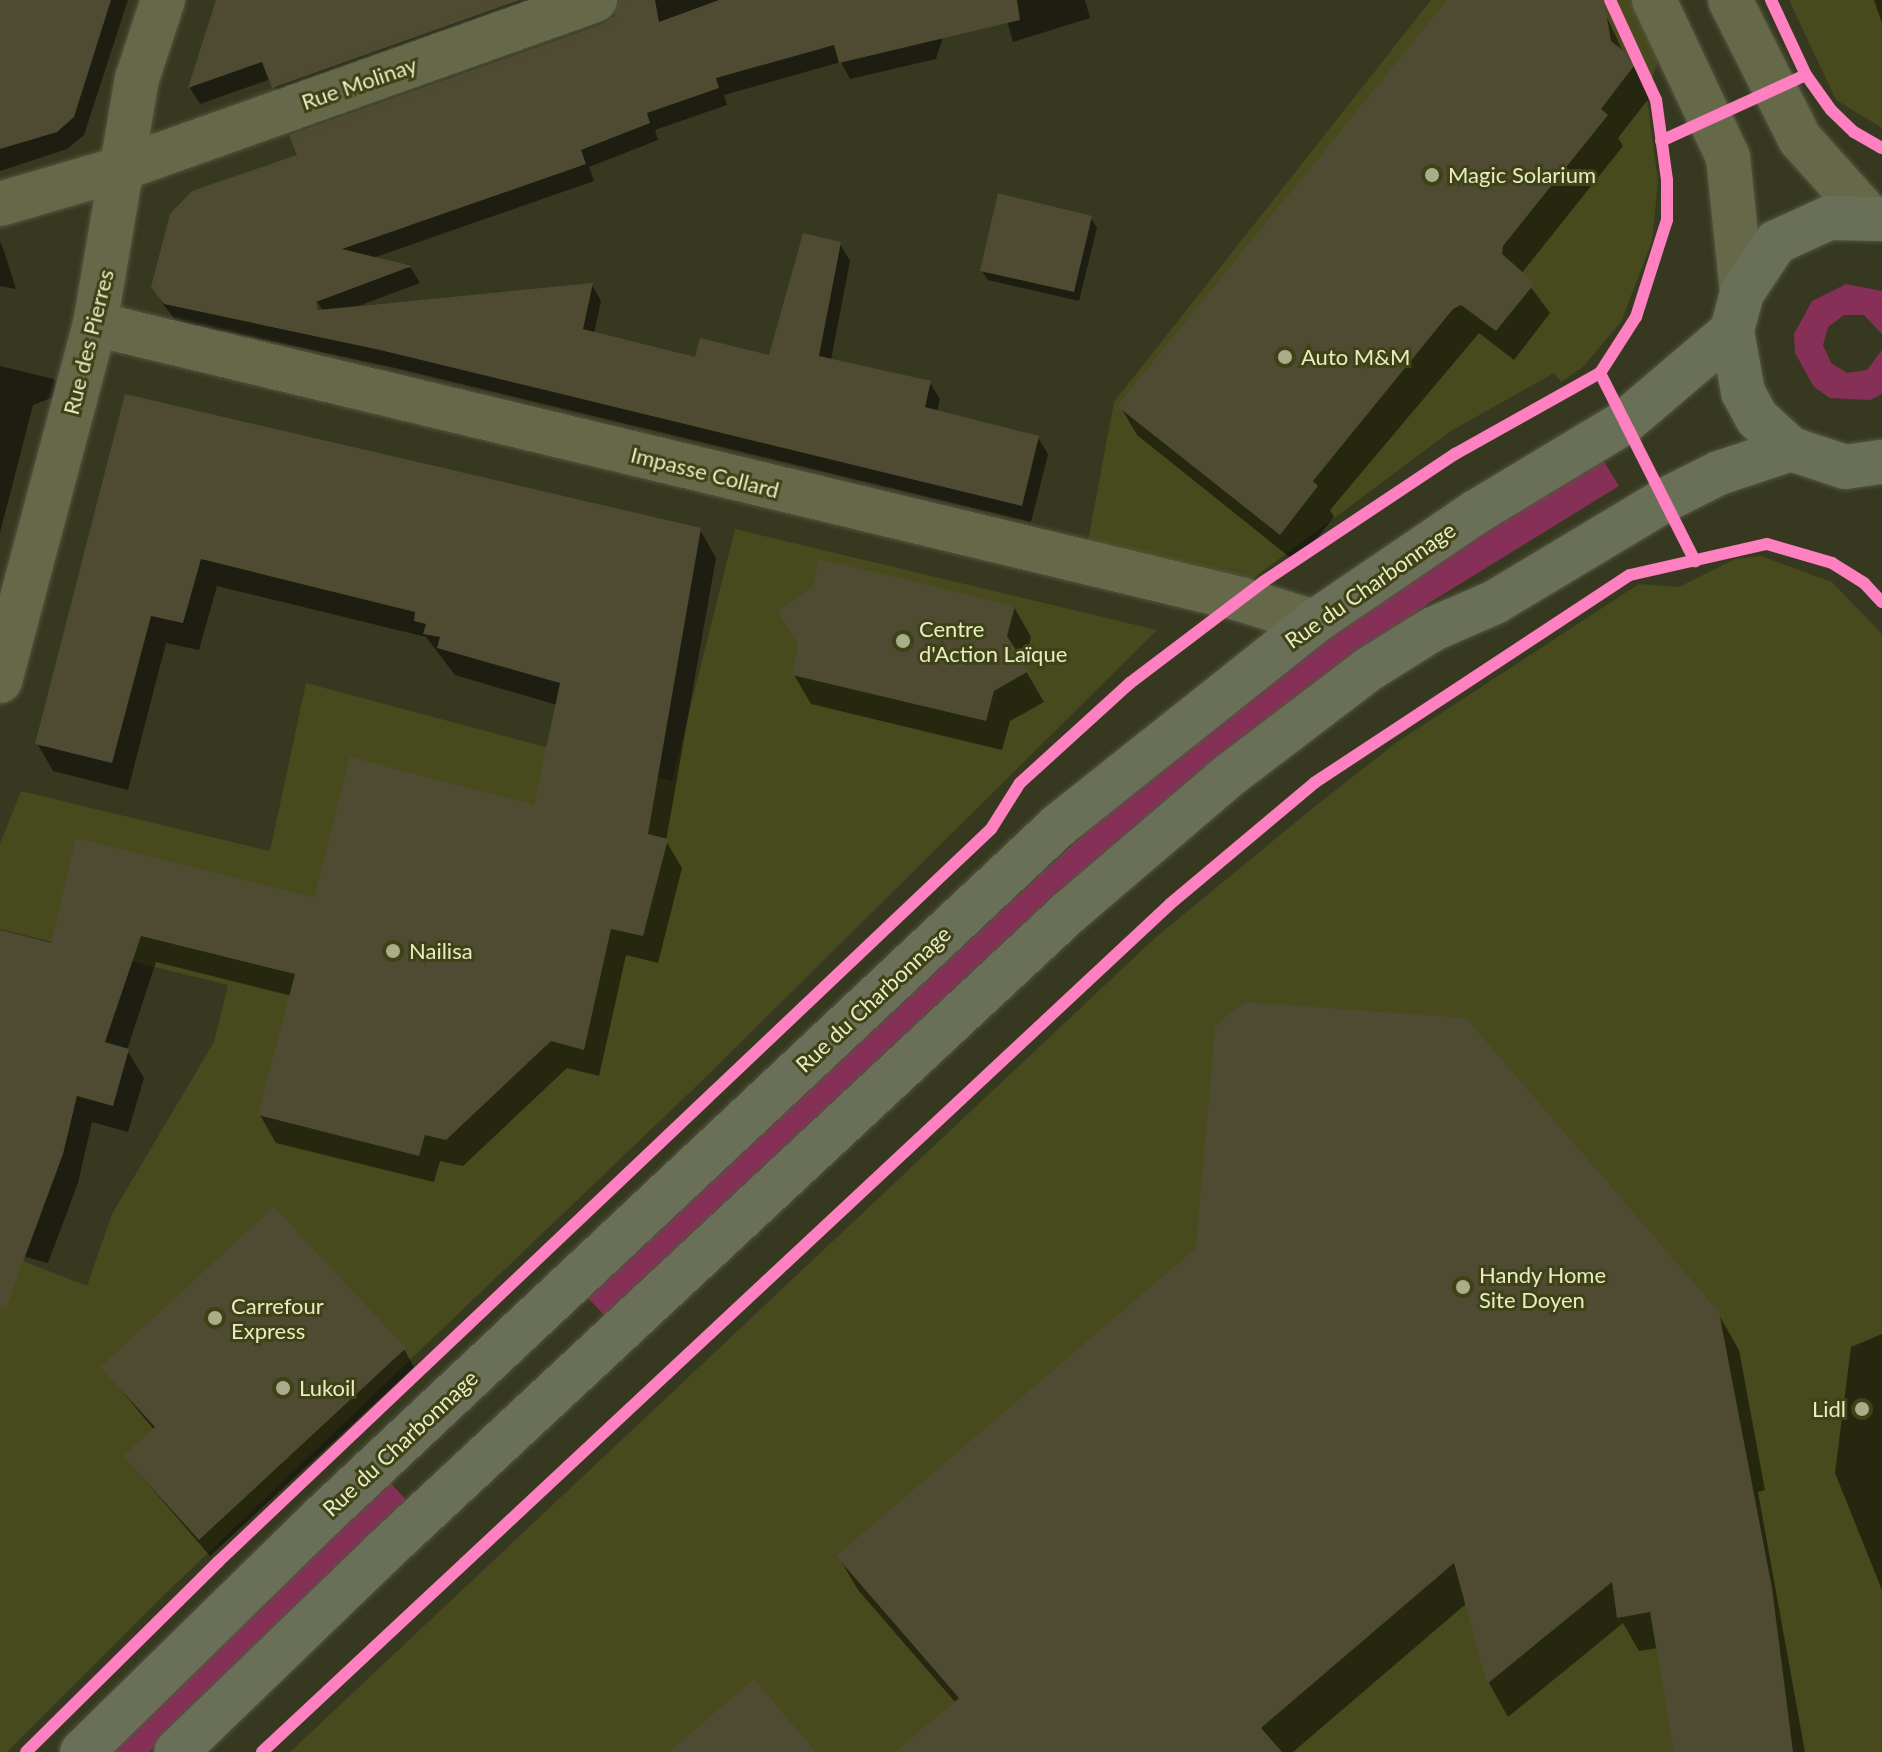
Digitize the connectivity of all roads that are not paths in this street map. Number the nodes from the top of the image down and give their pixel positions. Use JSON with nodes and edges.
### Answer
{"nodes":[{"id":1,"x":163,"y":0,"type":"edge"},
{"id":2,"x":595,"y":0,"type":"edge"},
{"id":3,"x":1654,"y":0,"type":"edge"},
{"id":4,"x":1730,"y":0,"type":"edge"},
{"id":5,"x":123,"y":168,"type":"junction"},
{"id":6,"x":0,"y":204,"type":"edge"},
{"id":7,"x":1875,"y":217,"type":"edge"},
{"id":8,"x":1737,"y":312,"type":"junction"},
{"id":9,"x":95,"y":324,"type":"junction"},
{"id":10,"x":1791,"y":449,"type":"junction"},
{"id":11,"x":1882,"y":462,"type":"edge"},
{"id":12,"x":1314,"y":622,"type":"junction"},
{"id":13,"x":0,"y":681,"type":"edge"},
{"id":14,"x":82,"y":1752,"type":"edge"},
{"id":15,"x":176,"y":1752,"type":"edge"}],
"edges":[{"from":1,"to":5,"type":"street","name":"Rue des Pierres"},
{"from":2,"to":5,"type":"street","name":"Rue Molinay"},
{"from":3,"to":8,"type":"street"},
{"from":4,"to":7,"type":"street"},
{"from":5,"to":6,"type":"street","name":"Rue Molinay"},
{"from":5,"to":9,"type":"street","name":"Rue des Pierres"},
{"from":7,"to":8,"type":"main road","name":"Rue du Charbonnage"},
{"from":8,"to":10,"type":"main road"},
{"from":8,"to":12,"type":"main road","name":"Rue du Charbonnage"},
{"from":9,"to":12,"type":"street","name":"Impasse Collard"},
{"from":9,"to":13,"type":"street","name":"Rue des Pierres"},
{"from":10,"to":11,"type":"main road"},
{"from":10,"to":15,"type":"main road"},
{"from":12,"to":14,"type":"main road","name":"Rue du Charbonnage"}]}
